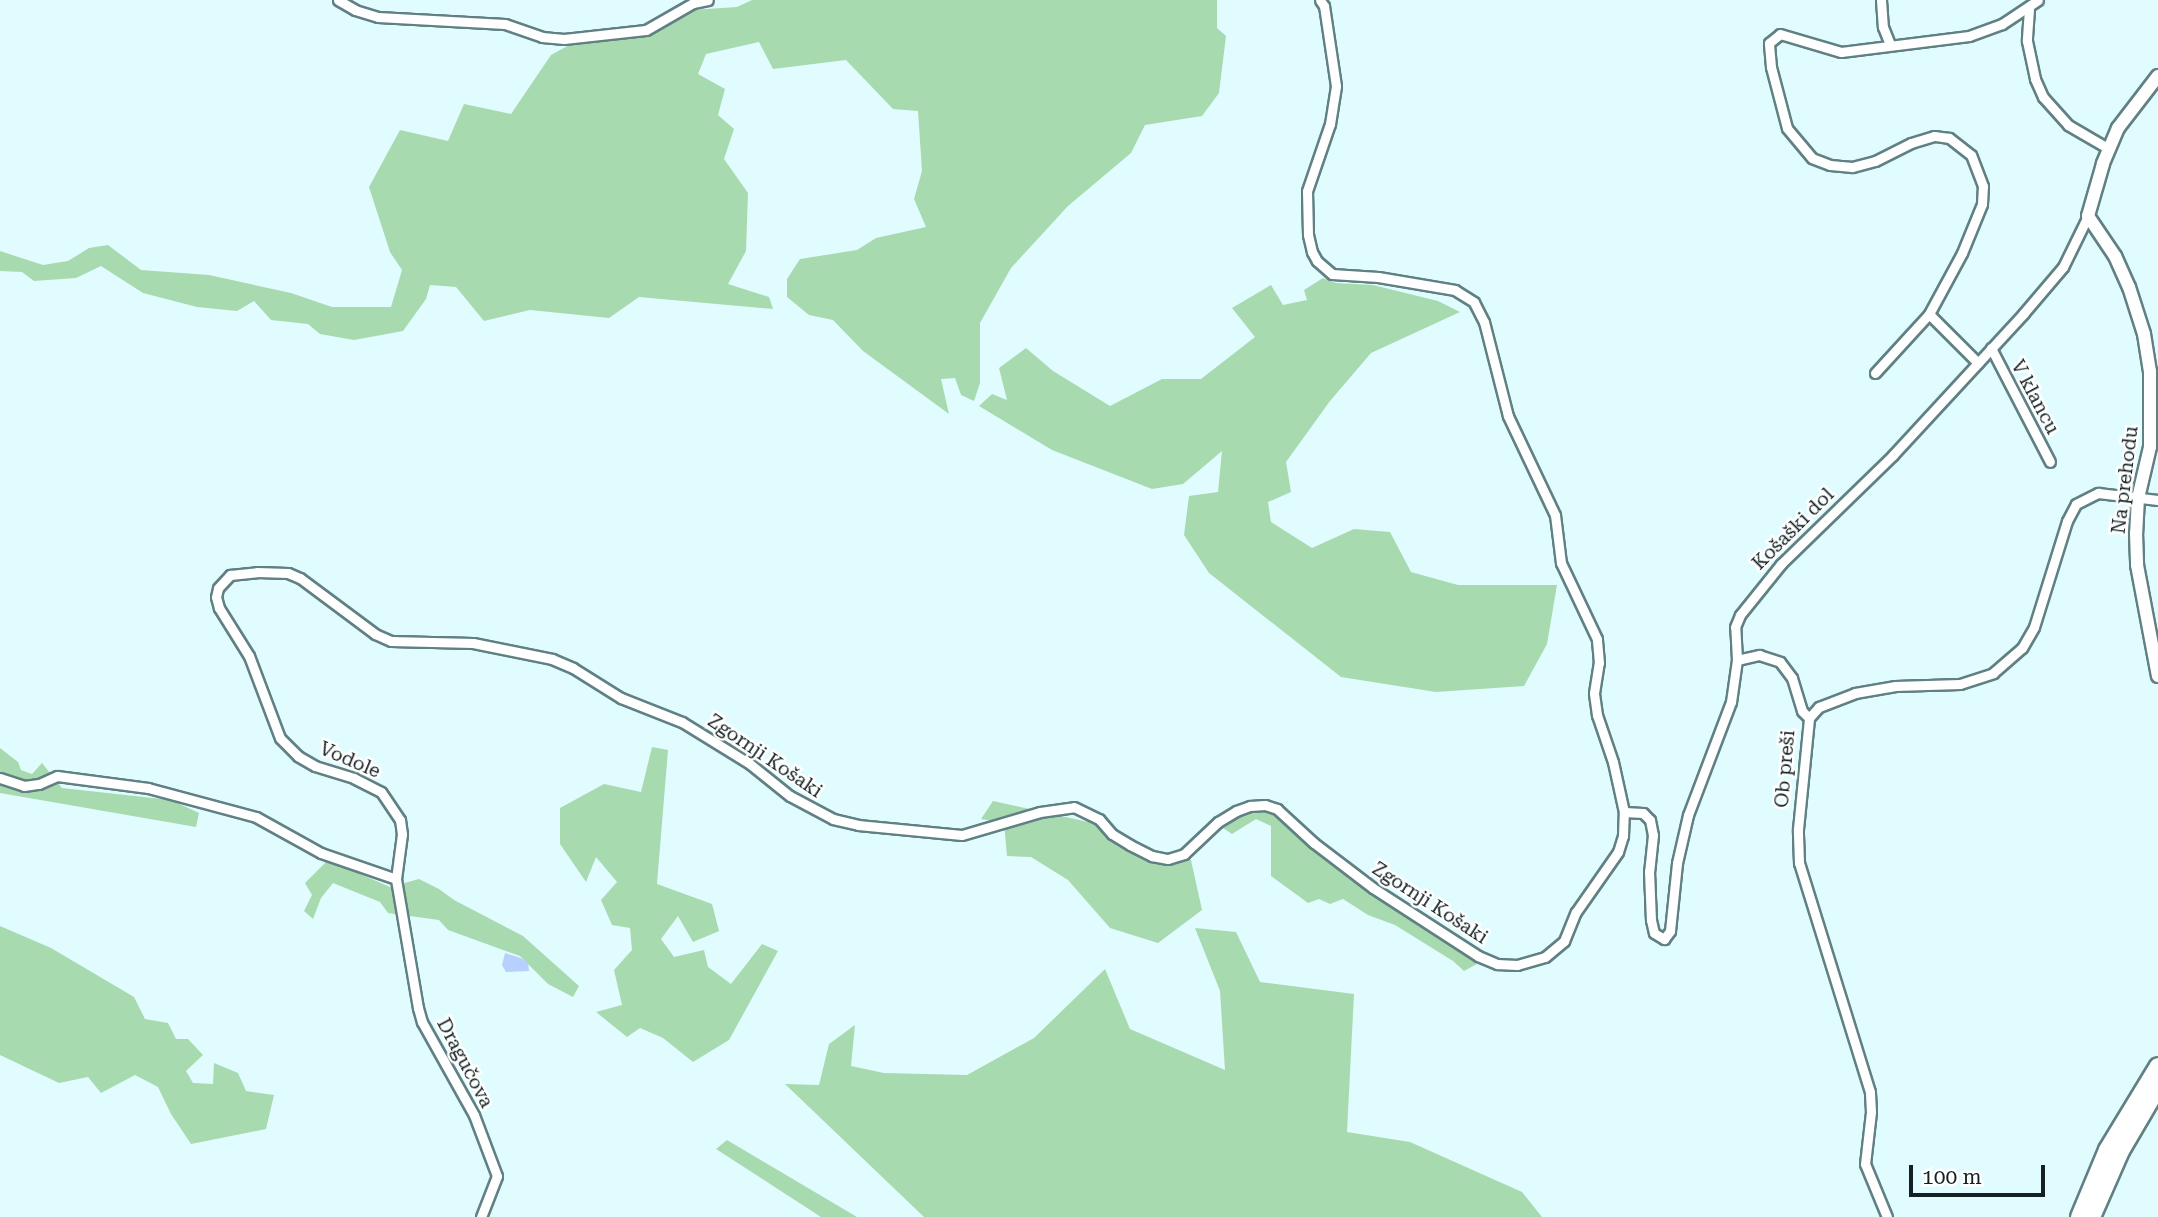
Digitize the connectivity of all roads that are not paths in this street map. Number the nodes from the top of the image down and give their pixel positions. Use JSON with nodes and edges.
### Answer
{"nodes":[{"id":1,"x":338,"y":0,"type":"edge"},
{"id":2,"x":708,"y":0,"type":"edge"},
{"id":3,"x":1320,"y":0,"type":"edge"},
{"id":4,"x":1881,"y":0,"type":"edge"},
{"id":5,"x":2038,"y":0,"type":"edge"},
{"id":6,"x":2029,"y":9,"type":"junction"},
{"id":7,"x":1890,"y":44,"type":"junction"},
{"id":8,"x":2158,"y":76,"type":"edge"},
{"id":9,"x":2109,"y":149,"type":"junction"},
{"id":10,"x":2088,"y":216,"type":"junction"},
{"id":11,"x":1929,"y":314,"type":"junction"},
{"id":12,"x":1990,"y":348,"type":"junction"},
{"id":13,"x":1978,"y":363,"type":"junction"},
{"id":14,"x":1875,"y":373,"type":"dead end"},
{"id":15,"x":2050,"y":462,"type":"dead end"},
{"id":16,"x":2138,"y":498,"type":"junction"},
{"id":17,"x":2158,"y":500,"type":"edge"},
{"id":18,"x":425,"y":642,"type":"joint"},
{"id":19,"x":1737,"y":660,"type":"junction"},
{"id":20,"x":2158,"y":676,"type":"edge"},
{"id":21,"x":1809,"y":718,"type":"junction"},
{"id":22,"x":0,"y":778,"type":"edge"},
{"id":23,"x":1624,"y":812,"type":"junction"},
{"id":24,"x":396,"y":879,"type":"junction"},
{"id":25,"x":2158,"y":1066,"type":"edge"},
{"id":26,"x":2158,"y":1088,"type":"edge"},
{"id":27,"x":481,"y":1217,"type":"edge"},
{"id":28,"x":1887,"y":1217,"type":"edge"},
{"id":29,"x":2079,"y":1217,"type":"edge"},
{"id":30,"x":2092,"y":1217,"type":"edge"}],
"edges":[{"from":1,"to":2,"type":"street"},
{"from":3,"to":23,"type":"street","name":"Zgornji Košaki"},
{"from":4,"to":7,"type":"street"},
{"from":5,"to":6,"type":"street"},
{"from":6,"to":7,"type":"street"},
{"from":6,"to":9,"type":"street"},
{"from":7,"to":11,"type":"street"},
{"from":8,"to":9,"type":"street","name":"Košaški dol"},
{"from":9,"to":10,"type":"street","name":"Košaški dol"},
{"from":10,"to":12,"type":"street","name":"Košaški dol"},
{"from":10,"to":16,"type":"street","name":"Na prehodu"},
{"from":11,"to":13,"type":"street"},
{"from":11,"to":14,"type":"street"},
{"from":12,"to":13,"type":"street","name":"Košaški dol"},
{"from":12,"to":15,"type":"street","name":"V klancu"},
{"from":13,"to":19,"type":"street","name":"Košaški dol"},
{"from":16,"to":17,"type":"street","name":"Ob preši"},
{"from":16,"to":20,"type":"street","name":"Na prehodu"},
{"from":16,"to":21,"type":"street","name":"Ob preši"},
{"from":18,"to":23,"type":"street","name":"Zgornji Košaki"},
{"from":18,"to":24,"type":"street","name":"Vodole"},
{"from":19,"to":21,"type":"street"},
{"from":19,"to":23,"type":"street","name":"Košaški dol"},
{"from":21,"to":28,"type":"street","name":"Ob preši"},
{"from":22,"to":24,"type":"street"},
{"from":24,"to":27,"type":"street","name":"Dragučova"},
{"from":25,"to":29,"type":"highway"},
{"from":26,"to":30,"type":"highway"}]}
